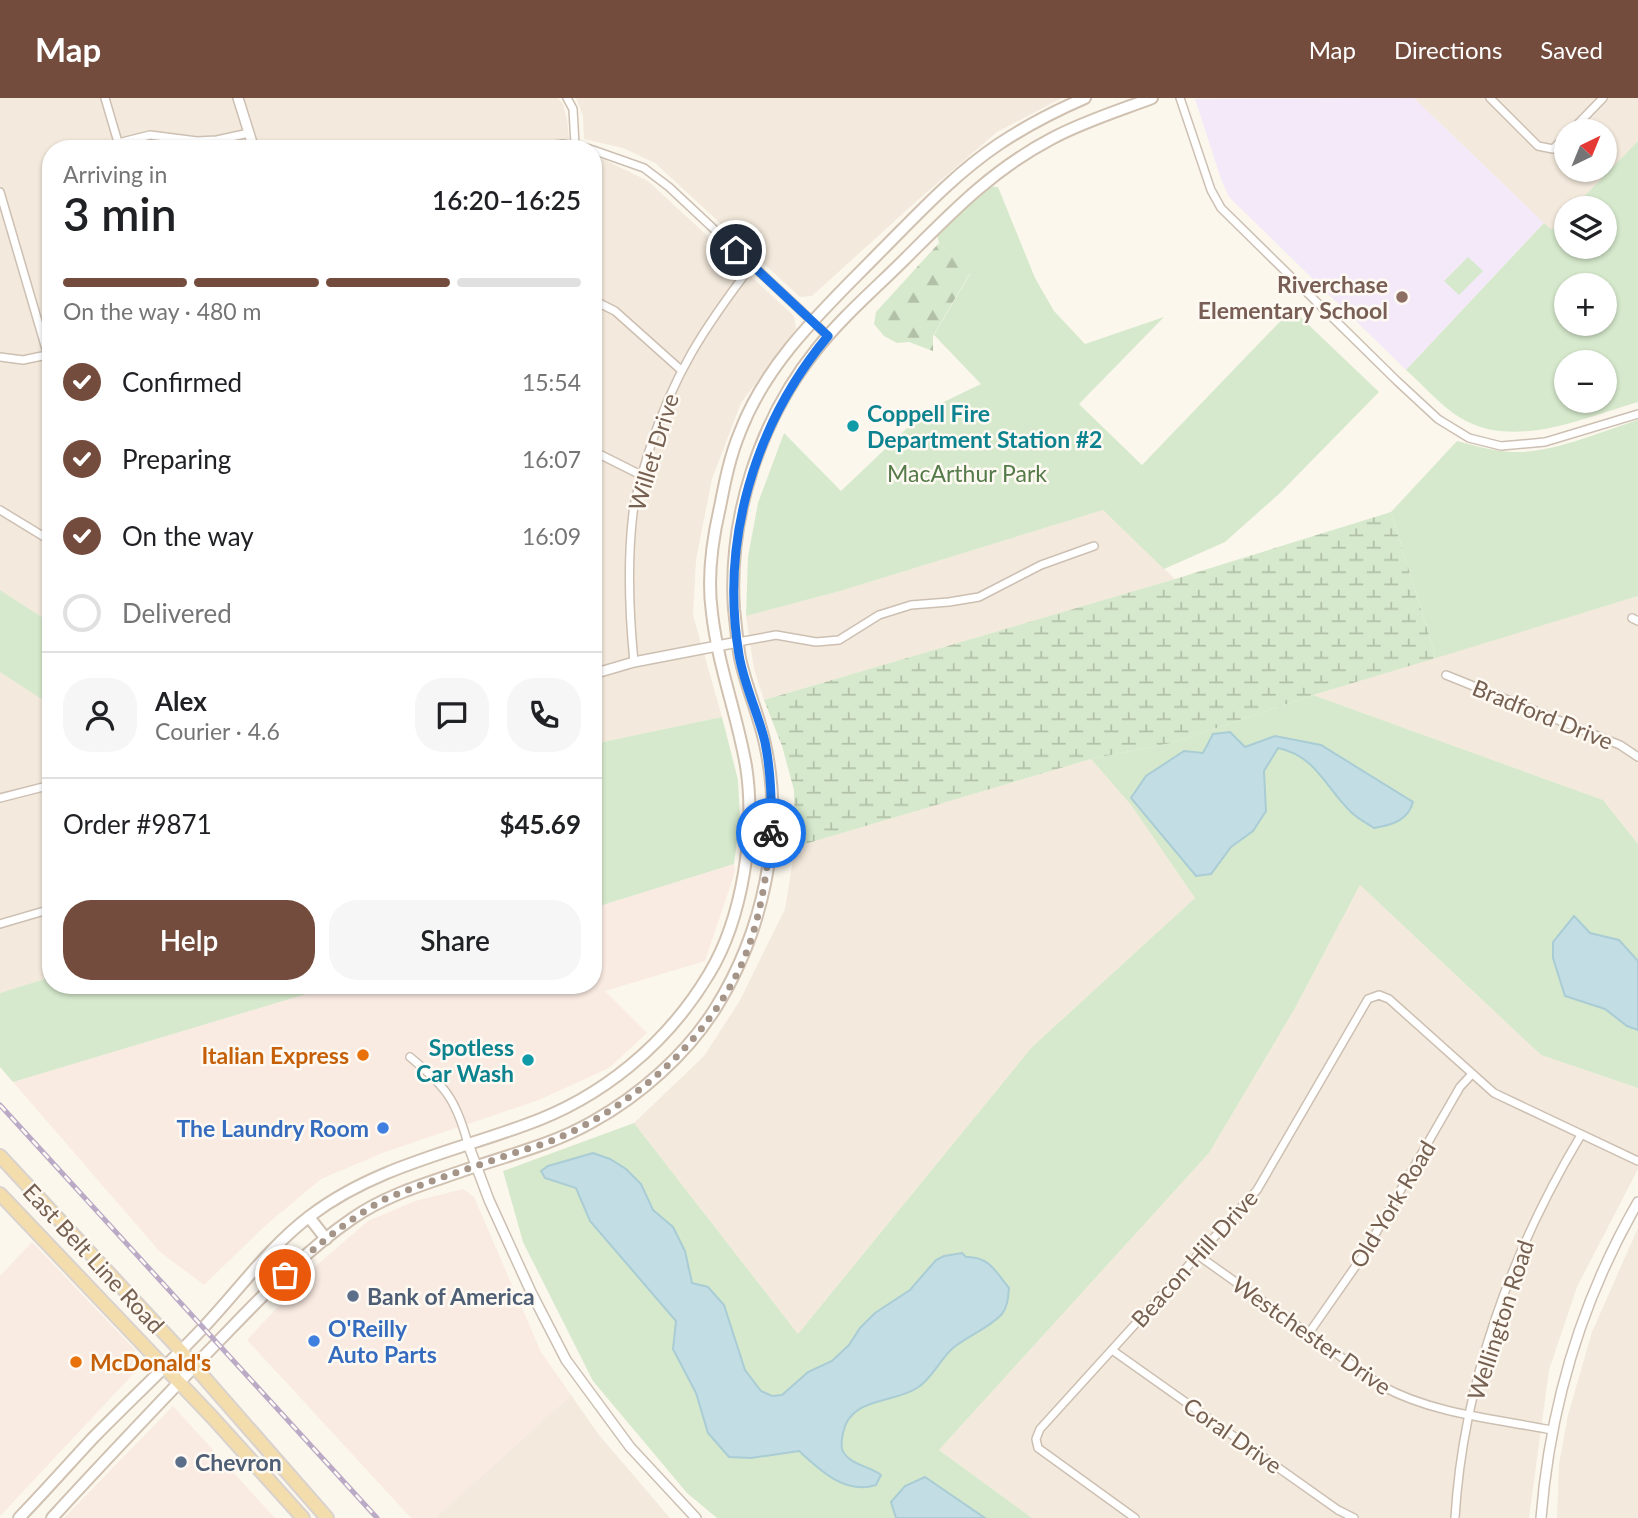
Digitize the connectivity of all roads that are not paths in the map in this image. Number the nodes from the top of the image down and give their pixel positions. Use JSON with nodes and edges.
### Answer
{"nodes":[{"id":1,"x":105,"y":98,"type":"edge"},
{"id":2,"x":238,"y":98,"type":"edge"},
{"id":3,"x":567,"y":98,"type":"edge"},
{"id":4,"x":1085,"y":98,"type":"edge"},
{"id":5,"x":1152,"y":98,"type":"edge"},
{"id":6,"x":1180,"y":98,"type":"edge"},
{"id":7,"x":1490,"y":98,"type":"edge"},
{"id":8,"x":1603,"y":98,"type":"edge"},
{"id":9,"x":1583,"y":119,"type":"edge"},
{"id":10,"x":249,"y":133,"type":"junction"},
{"id":11,"x":117,"y":140,"type":"edge"},
{"id":12,"x":136,"y":140,"type":"edge"},
{"id":13,"x":217,"y":140,"type":"edge"},
{"id":14,"x":217,"y":140,"type":"edge"},
{"id":15,"x":251,"y":140,"type":"edge"},
{"id":16,"x":575,"y":140,"type":"edge"},
{"id":17,"x":1554,"y":148,"type":"edge"},
{"id":18,"x":602,"y":153,"type":"edge"},
{"id":19,"x":0,"y":192,"type":"edge"},
{"id":20,"x":752,"y":265,"type":"junction"},
{"id":21,"x":602,"y":304,"type":"edge"},
{"id":22,"x":812,"y":321,"type":"junction"},
{"id":23,"x":828,"y":336,"type":"junction"},
{"id":24,"x":42,"y":338,"type":"edge"},
{"id":25,"x":42,"y":356,"type":"edge"},
{"id":26,"x":0,"y":357,"type":"edge"},
{"id":27,"x":681,"y":370,"type":"junction"},
{"id":28,"x":1638,"y":414,"type":"edge"},
{"id":29,"x":602,"y":456,"type":"edge"},
{"id":30,"x":641,"y":475,"type":"junction"},
{"id":31,"x":0,"y":510,"type":"edge"},
{"id":32,"x":42,"y":536,"type":"edge"},
{"id":33,"x":1094,"y":546,"type":"dead end"},
{"id":34,"x":738,"y":642,"type":"junction"},
{"id":35,"x":716,"y":646,"type":"junction"},
{"id":36,"x":634,"y":662,"type":"junction"},
{"id":37,"x":602,"y":671,"type":"edge"},
{"id":38,"x":1446,"y":675,"type":"dead end"},
{"id":39,"x":1638,"y":757,"type":"edge"},
{"id":40,"x":42,"y":787,"type":"edge"},
{"id":41,"x":0,"y":798,"type":"edge"},
{"id":42,"x":42,"y":912,"type":"edge"},
{"id":43,"x":0,"y":924,"type":"edge"},
{"id":44,"x":648,"y":1051,"type":"junction"},
{"id":45,"x":410,"y":1057,"type":"dead end"},
{"id":46,"x":666,"y":1068,"type":"junction"},
{"id":47,"x":1472,"y":1074,"type":"junction"},
{"id":48,"x":1581,"y":1135,"type":"junction"},
{"id":49,"x":468,"y":1144,"type":"junction"},
{"id":50,"x":0,"y":1156,"type":"edge"},
{"id":51,"x":1638,"y":1161,"type":"edge"},
{"id":52,"x":477,"y":1166,"type":"junction"},
{"id":53,"x":0,"y":1194,"type":"edge"},
{"id":54,"x":1638,"y":1202,"type":"edge"},
{"id":55,"x":309,"y":1217,"type":"junction"},
{"id":56,"x":66,"y":1228,"type":"junction"},
{"id":57,"x":326,"y":1238,"type":"junction"},
{"id":58,"x":47,"y":1246,"type":"junction"},
{"id":59,"x":1199,"y":1256,"type":"junction"},
{"id":60,"x":1309,"y":1333,"type":"junction"},
{"id":61,"x":1112,"y":1349,"type":"junction"},
{"id":62,"x":181,"y":1351,"type":"junction"},
{"id":63,"x":165,"y":1367,"type":"junction"},
{"id":64,"x":195,"y":1367,"type":"junction"},
{"id":65,"x":179,"y":1383,"type":"junction"},
{"id":66,"x":1470,"y":1414,"type":"junction"},
{"id":67,"x":1552,"y":1430,"type":"junction"},
{"id":68,"x":21,"y":1517,"type":"edge"},
{"id":69,"x":52,"y":1518,"type":"edge"},
{"id":70,"x":303,"y":1518,"type":"edge"},
{"id":71,"x":327,"y":1518,"type":"edge"},
{"id":72,"x":696,"y":1518,"type":"edge"},
{"id":73,"x":1135,"y":1518,"type":"edge"},
{"id":74,"x":1354,"y":1518,"type":"edge"},
{"id":75,"x":1455,"y":1518,"type":"edge"},
{"id":76,"x":1541,"y":1518,"type":"edge"}],
"edges":[{"from":1,"to":11,"type":"street"},
{"from":2,"to":10,"type":"street"},
{"from":3,"to":16,"type":"street"},
{"from":4,"to":22,"type":"main road"},
{"from":5,"to":23,"type":"main road"},
{"from":6,"to":28,"type":"street"},
{"from":7,"to":17,"type":"street"},
{"from":8,"to":9,"type":"street"},
{"from":10,"to":14,"type":"street"},
{"from":10,"to":15,"type":"street"},
{"from":12,"to":13,"type":"street"},
{"from":18,"to":20,"type":"street"},
{"from":19,"to":24,"type":"street"},
{"from":20,"to":22,"type":"street"},
{"from":20,"to":27,"type":"street","name":"Willet Drive"},
{"from":21,"to":27,"type":"street"},
{"from":22,"to":23,"type":"street"},
{"from":22,"to":35,"type":"main road"},
{"from":23,"to":34,"type":"main road"},
{"from":25,"to":26,"type":"street"},
{"from":27,"to":30,"type":"street","name":"Willet Drive"},
{"from":29,"to":30,"type":"street"},
{"from":30,"to":36,"type":"street","name":"Willet Drive"},
{"from":31,"to":32,"type":"street"},
{"from":33,"to":34,"type":"street"},
{"from":34,"to":35,"type":"street"},
{"from":34,"to":46,"type":"main road"},
{"from":35,"to":36,"type":"street"},
{"from":35,"to":44,"type":"main road"},
{"from":36,"to":37,"type":"street"},
{"from":38,"to":39,"type":"street","name":"Bradford Drive"},
{"from":40,"to":41,"type":"street"},
{"from":42,"to":43,"type":"street"},
{"from":44,"to":46,"type":"main road"},
{"from":44,"to":49,"type":"main road"},
{"from":45,"to":49,"type":"street"},
{"from":46,"to":52,"type":"main road"},
{"from":47,"to":48,"type":"street"},
{"from":47,"to":59,"type":"street","name":"Beacon Hill Drive"},
{"from":47,"to":60,"type":"street","name":"Old York Road"},
{"from":48,"to":51,"type":"street"},
{"from":48,"to":66,"type":"street","name":"Wellington Road"},
{"from":49,"to":52,"type":"street"},
{"from":49,"to":55,"type":"main road"},
{"from":50,"to":56,"type":"main road","name":"East Belt Line Road"},
{"from":52,"to":57,"type":"main road"},
{"from":52,"to":72,"type":"street"},
{"from":53,"to":58,"type":"main road","name":"East Belt Line Road"},
{"from":54,"to":67,"type":"street"},
{"from":55,"to":57,"type":"main road"},
{"from":55,"to":62,"type":"main road"},
{"from":56,"to":58,"type":"main road"},
{"from":56,"to":62,"type":"main road","name":"East Belt Line Road"},
{"from":57,"to":64,"type":"main road"},
{"from":58,"to":63,"type":"main road","name":"East Belt Line Road"},
{"from":59,"to":60,"type":"street","name":"Westchester Drive"},
{"from":59,"to":61,"type":"street","name":"Beacon Hill Drive"},
{"from":60,"to":66,"type":"street","name":"Westchester Drive"},
{"from":61,"to":73,"type":"street","name":"Beacon Hill Drive"},
{"from":61,"to":74,"type":"street","name":"Coral Drive"},
{"from":62,"to":63,"type":"main road"},
{"from":62,"to":64,"type":"main road","name":"East Belt Line Road"},
{"from":63,"to":65,"type":"main road","name":"East Belt Line Road"},
{"from":63,"to":68,"type":"main road"},
{"from":64,"to":65,"type":"main road"},
{"from":64,"to":71,"type":"main road","name":"East Belt Line Road"},
{"from":65,"to":69,"type":"main road"},
{"from":65,"to":70,"type":"main road","name":"East Belt Line Road"},
{"from":66,"to":67,"type":"street","name":"Westchester Drive"},
{"from":66,"to":75,"type":"street","name":"Wellington Road"},
{"from":67,"to":76,"type":"street"}]}
